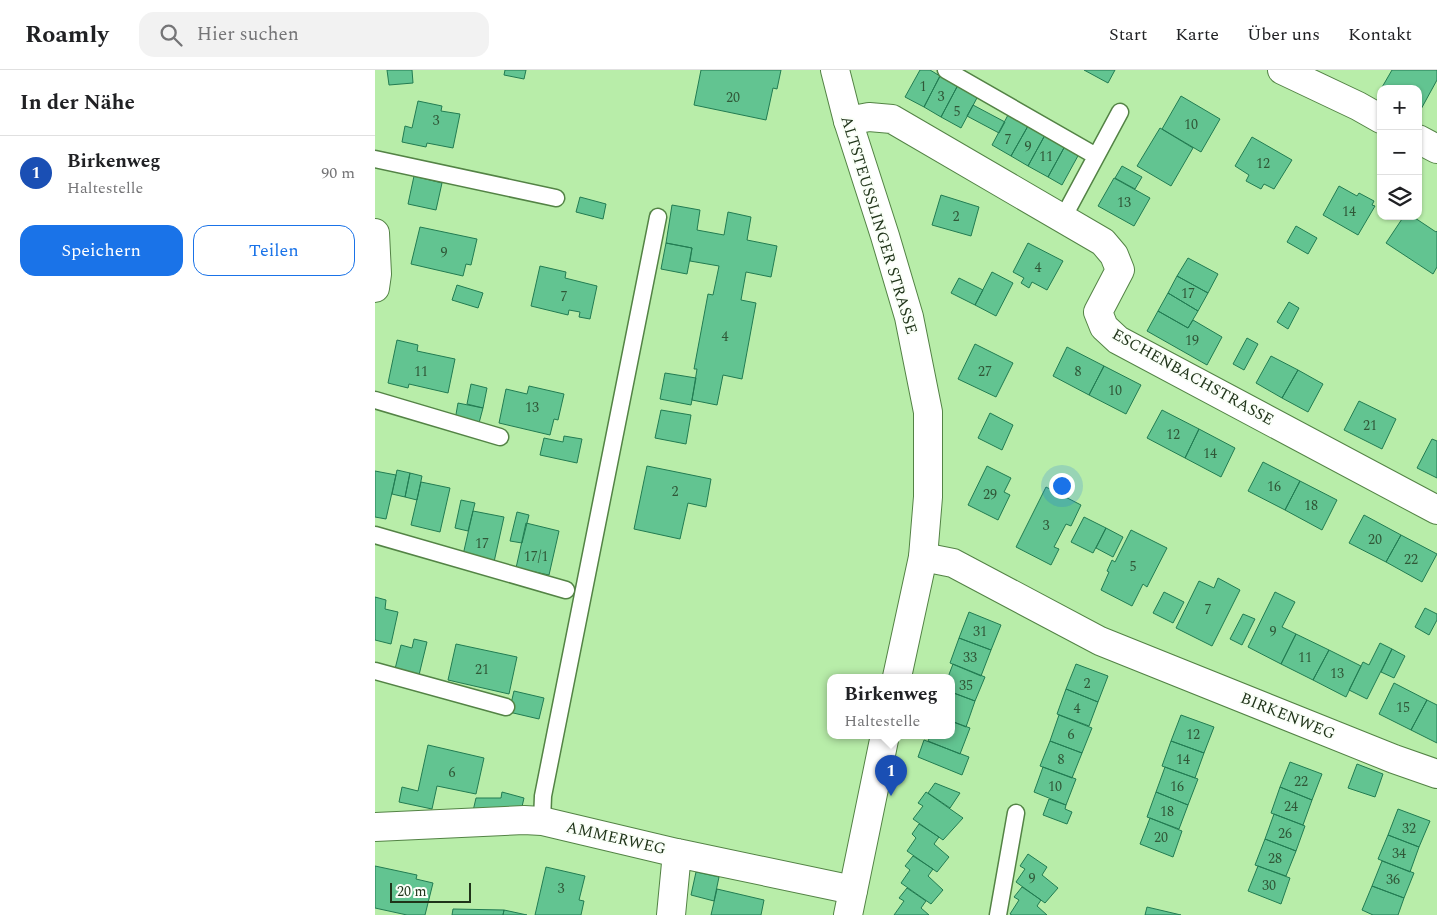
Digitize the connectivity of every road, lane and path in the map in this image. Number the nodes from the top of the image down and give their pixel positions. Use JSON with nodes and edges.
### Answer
{"nodes":[{"id":1,"x":835,"y":70,"type":"edge"},
{"id":2,"x":945,"y":70,"type":"edge"},
{"id":3,"x":1282,"y":70,"type":"edge"},
{"id":4,"x":1120,"y":112,"type":"dead end"},
{"id":5,"x":1377,"y":117,"type":"edge"},
{"id":6,"x":848,"y":121,"type":"junction"},
{"id":7,"x":1422,"y":141,"type":"edge"},
{"id":8,"x":1437,"y":149,"type":"edge"},
{"id":9,"x":1096,"y":156,"type":"junction"},
{"id":10,"x":375,"y":158,"type":"edge"},
{"id":11,"x":557,"y":198,"type":"dead end"},
{"id":12,"x":659,"y":217,"type":"dead end"},
{"id":13,"x":1063,"y":218,"type":"junction"},
{"id":14,"x":375,"y":232,"type":"edge"},
{"id":15,"x":375,"y":288,"type":"edge"},
{"id":16,"x":375,"y":400,"type":"edge"},
{"id":17,"x":500,"y":438,"type":"dead end"},
{"id":18,"x":1437,"y":510,"type":"edge"},
{"id":19,"x":375,"y":535,"type":"edge"},
{"id":20,"x":923,"y":557,"type":"junction"},
{"id":21,"x":566,"y":590,"type":"dead end"},
{"id":22,"x":375,"y":671,"type":"edge"},
{"id":23,"x":898,"y":674,"type":"edge"},
{"id":24,"x":505,"y":708,"type":"dead end"},
{"id":25,"x":884,"y":739,"type":"edge"},
{"id":26,"x":1437,"y":774,"type":"edge"},
{"id":27,"x":1017,"y":813,"type":"dead end"},
{"id":28,"x":542,"y":821,"type":"junction"},
{"id":29,"x":375,"y":827,"type":"edge"},
{"id":30,"x":677,"y":853,"type":"junction"},
{"id":31,"x":851,"y":902,"type":"edge"},
{"id":32,"x":671,"y":915,"type":"edge"},
{"id":33,"x":998,"y":915,"type":"edge"}],
"edges":[{"from":1,"to":6,"type":"street","name":"ALTSTEUSSLINGER STRASSE"},
{"from":2,"to":9,"type":"lane"},
{"from":3,"to":5,"type":"street"},
{"from":4,"to":9,"type":"lane"},
{"from":6,"to":13,"type":"street","name":"ESCHENBACHSTRASSE"},
{"from":6,"to":20,"type":"street","name":"ALTSTEUSSLINGER STRASSE"},
{"from":7,"to":8,"type":"street"},
{"from":9,"to":13,"type":"lane"},
{"from":10,"to":11,"type":"lane"},
{"from":12,"to":28,"type":"lane"},
{"from":13,"to":18,"type":"street","name":"ESCHENBACHSTRASSE"},
{"from":14,"to":15,"type":"street"},
{"from":16,"to":17,"type":"lane"},
{"from":19,"to":21,"type":"lane"},
{"from":20,"to":23,"type":"street","name":"ALTSTEUSSLINGER STRASSE"},
{"from":20,"to":26,"type":"street","name":"BIRKENWEG"},
{"from":22,"to":24,"type":"lane"},
{"from":25,"to":31,"type":"street"},
{"from":27,"to":33,"type":"lane"},
{"from":28,"to":29,"type":"street","name":"AMMERWEG"},
{"from":28,"to":30,"type":"street","name":"AMMERWEG"},
{"from":30,"to":31,"type":"street","name":"AMMERWEG"},
{"from":30,"to":32,"type":"street"}]}
